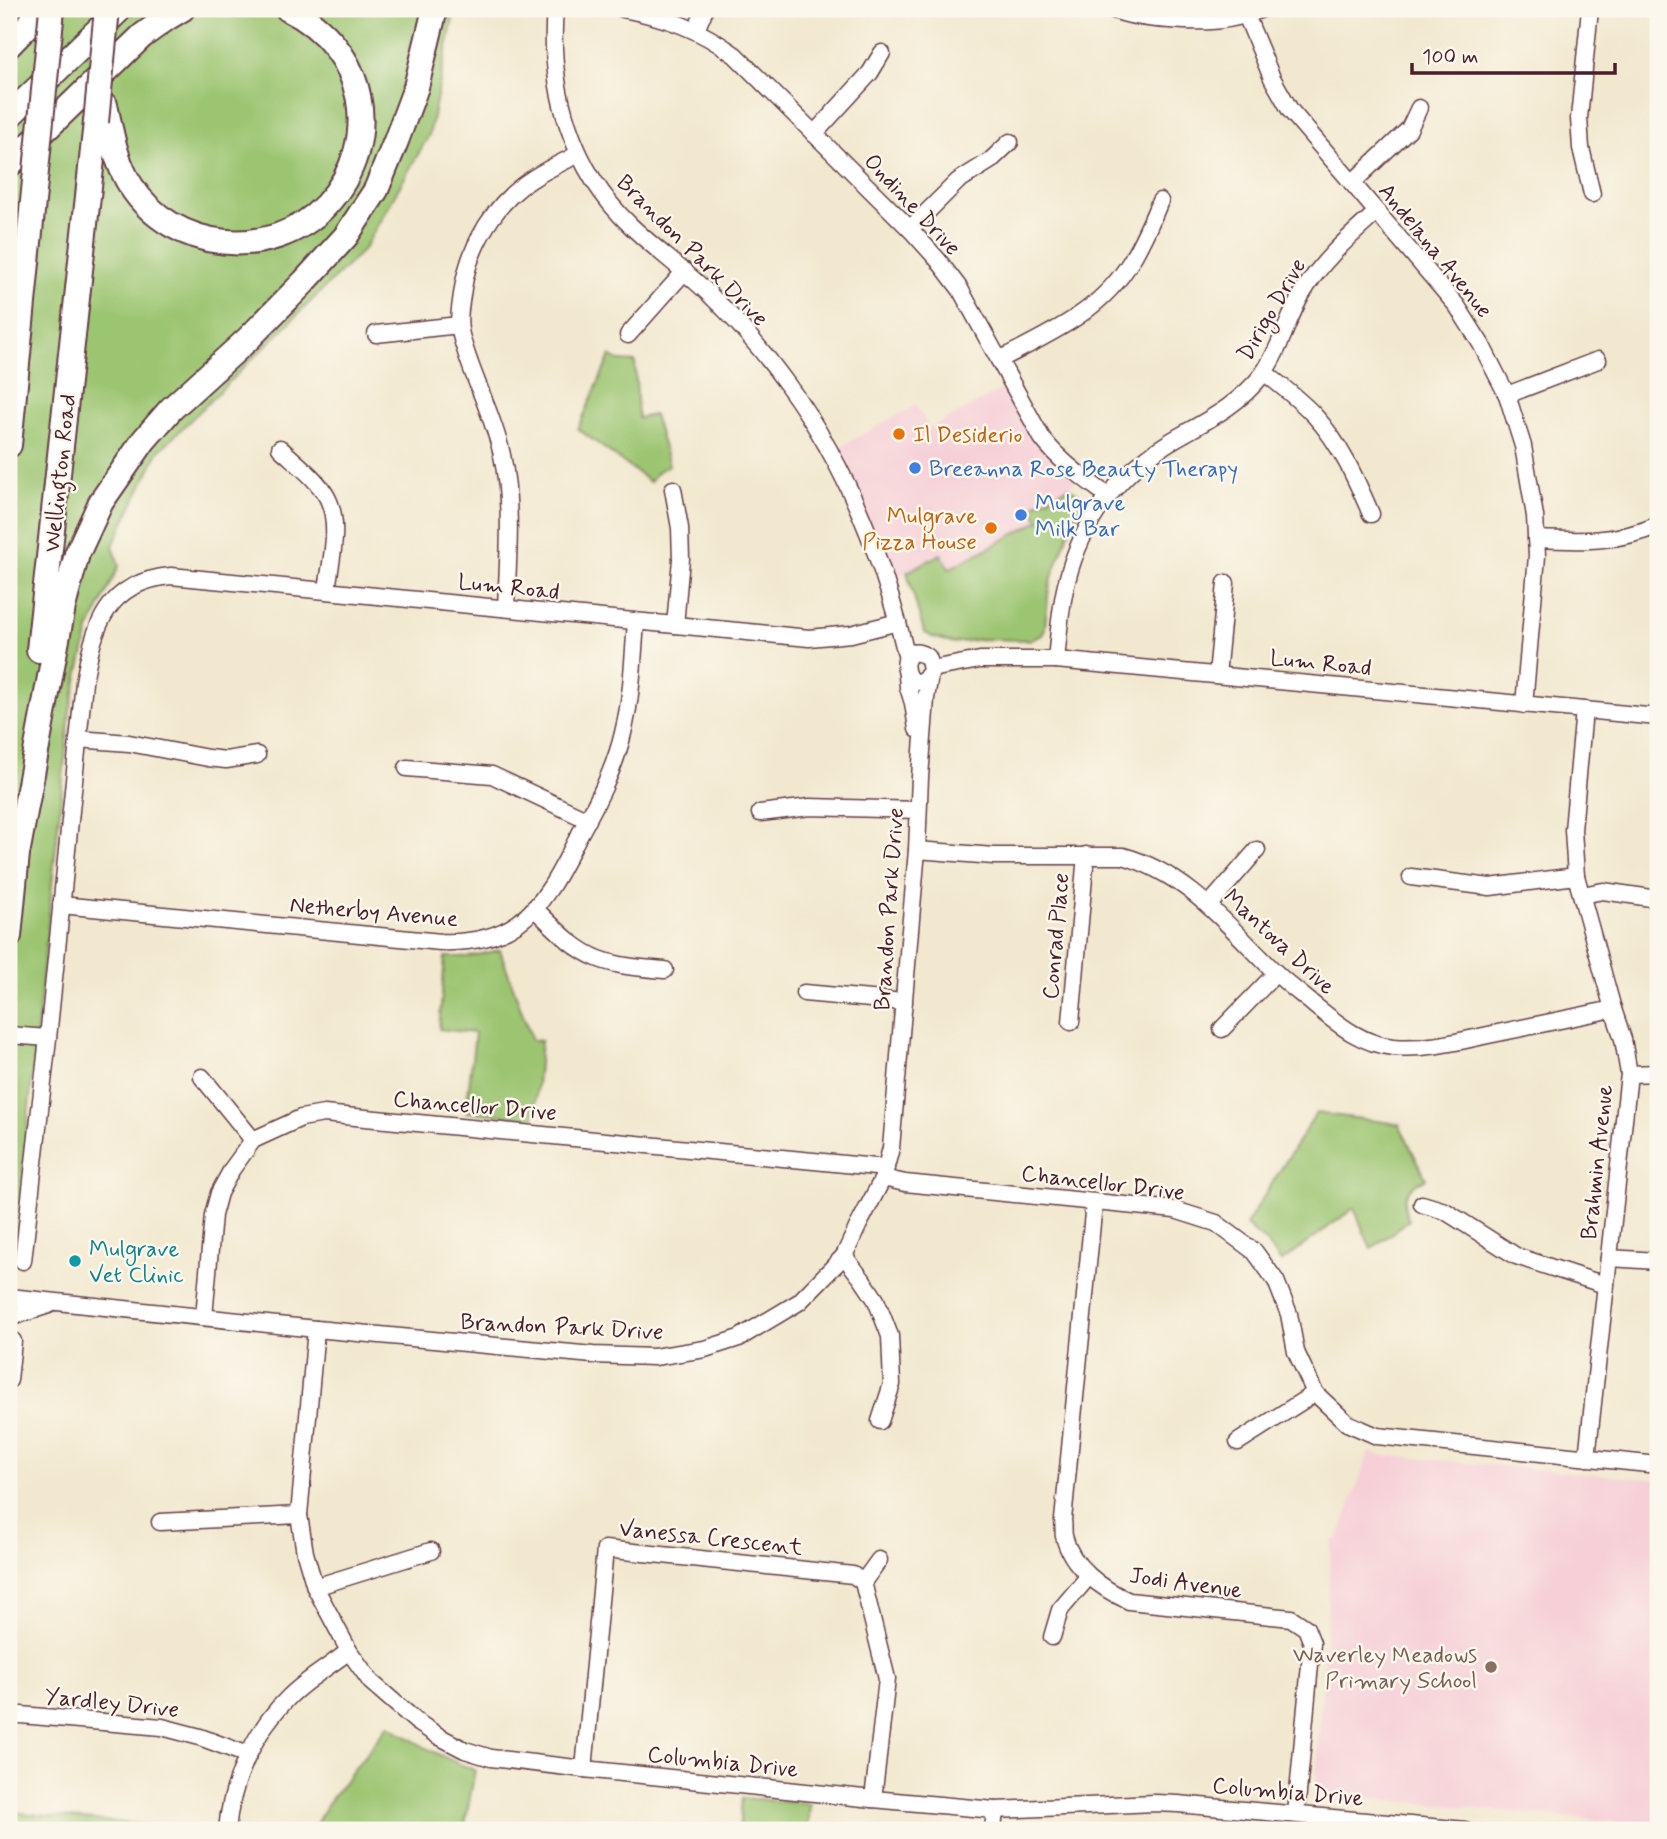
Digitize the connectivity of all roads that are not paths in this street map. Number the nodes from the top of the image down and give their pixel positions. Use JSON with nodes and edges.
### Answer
{"nodes":[{"id":1,"x":44,"y":9,"type":"edge"},
{"id":2,"x":52,"y":9,"type":"edge"},
{"id":3,"x":107,"y":9,"type":"edge"},
{"id":4,"x":120,"y":9,"type":"edge"},
{"id":5,"x":183,"y":9,"type":"edge"},
{"id":6,"x":288,"y":9,"type":"edge"},
{"id":7,"x":435,"y":9,"type":"edge"},
{"id":8,"x":555,"y":9,"type":"edge"},
{"id":9,"x":623,"y":9,"type":"edge"},
{"id":10,"x":705,"y":9,"type":"edge"},
{"id":11,"x":1111,"y":9,"type":"edge"},
{"id":12,"x":1262,"y":9,"type":"edge"},
{"id":13,"x":1590,"y":9,"type":"edge"},
{"id":14,"x":1246,"y":15,"type":"junction"},
{"id":15,"x":696,"y":30,"type":"junction"},
{"id":16,"x":9,"y":45,"type":"edge"},
{"id":17,"x":882,"y":52,"type":"dead end"},
{"id":18,"x":1419,"y":108,"type":"dead end"},
{"id":19,"x":9,"y":116,"type":"edge"},
{"id":20,"x":101,"y":117,"type":"junction"},
{"id":21,"x":814,"y":134,"type":"junction"},
{"id":22,"x":1010,"y":142,"type":"dead end"},
{"id":23,"x":579,"y":154,"type":"junction"},
{"id":24,"x":9,"y":165,"type":"edge"},
{"id":25,"x":1352,"y":183,"type":"junction"},
{"id":26,"x":1592,"y":194,"type":"dead end"},
{"id":27,"x":1160,"y":201,"type":"dead end"},
{"id":28,"x":1377,"y":212,"type":"junction"},
{"id":29,"x":910,"y":229,"type":"junction"},
{"id":30,"x":685,"y":271,"type":"junction"},
{"id":31,"x":459,"y":326,"type":"junction"},
{"id":32,"x":376,"y":334,"type":"dead end"},
{"id":33,"x":628,"y":335,"type":"dead end"},
{"id":34,"x":999,"y":360,"type":"junction"},
{"id":35,"x":1598,"y":360,"type":"dead end"},
{"id":36,"x":1264,"y":372,"type":"junction"},
{"id":37,"x":1507,"y":395,"type":"junction"},
{"id":38,"x":9,"y":446,"type":"edge"},
{"id":39,"x":280,"y":448,"type":"dead end"},
{"id":40,"x":673,"y":489,"type":"dead end"},
{"id":41,"x":1108,"y":496,"type":"junction"},
{"id":42,"x":1371,"y":514,"type":"dead end"},
{"id":43,"x":1658,"y":525,"type":"edge"},
{"id":44,"x":1536,"y":539,"type":"junction"},
{"id":45,"x":1226,"y":583,"type":"dead end"},
{"id":46,"x":327,"y":591,"type":"junction"},
{"id":47,"x":506,"y":608,"type":"junction"},
{"id":48,"x":636,"y":622,"type":"junction"},
{"id":49,"x":898,"y":622,"type":"junction"},
{"id":50,"x":675,"y":625,"type":"junction"},
{"id":51,"x":1056,"y":660,"type":"junction"},
{"id":52,"x":922,"y":662,"type":"junction"},
{"id":53,"x":1217,"y":675,"type":"junction"},
{"id":54,"x":908,"y":676,"type":"junction"},
{"id":55,"x":1524,"y":705,"type":"junction"},
{"id":56,"x":1584,"y":710,"type":"junction"},
{"id":57,"x":1658,"y":717,"type":"edge"},
{"id":58,"x":78,"y":738,"type":"junction"},
{"id":59,"x":257,"y":755,"type":"dead end"},
{"id":60,"x":407,"y":768,"type":"dead end"},
{"id":61,"x":920,"y":777,"type":"junction"},
{"id":62,"x":918,"y":810,"type":"junction"},
{"id":63,"x":760,"y":813,"type":"dead end"},
{"id":64,"x":588,"y":820,"type":"junction"},
{"id":65,"x":18,"y":849,"type":"junction"},
{"id":66,"x":917,"y":850,"type":"junction"},
{"id":67,"x":1257,"y":850,"type":"dead end"},
{"id":68,"x":1086,"y":855,"type":"junction"},
{"id":69,"x":1576,"y":876,"type":"junction"},
{"id":70,"x":1411,"y":877,"type":"dead end"},
{"id":71,"x":1582,"y":895,"type":"junction"},
{"id":72,"x":1658,"y":899,"type":"edge"},
{"id":73,"x":61,"y":905,"type":"junction"},
{"id":74,"x":1209,"y":905,"type":"junction"},
{"id":75,"x":534,"y":908,"type":"junction"},
{"id":76,"x":9,"y":936,"type":"edge"},
{"id":77,"x":665,"y":970,"type":"dead end"},
{"id":78,"x":1276,"y":973,"type":"junction"},
{"id":79,"x":804,"y":993,"type":"dead end"},
{"id":80,"x":904,"y":1002,"type":"junction"},
{"id":81,"x":1612,"y":1009,"type":"junction"},
{"id":82,"x":1070,"y":1021,"type":"dead end"},
{"id":83,"x":1222,"y":1029,"type":"dead end"},
{"id":84,"x":9,"y":1035,"type":"edge"},
{"id":85,"x":48,"y":1038,"type":"junction"},
{"id":86,"x":1658,"y":1073,"type":"edge"},
{"id":87,"x":1629,"y":1074,"type":"junction"},
{"id":88,"x":202,"y":1077,"type":"dead end"},
{"id":89,"x":253,"y":1140,"type":"junction"},
{"id":90,"x":884,"y":1173,"type":"junction"},
{"id":91,"x":1094,"y":1203,"type":"junction"},
{"id":92,"x":1422,"y":1204,"type":"dead end"},
{"id":93,"x":844,"y":1256,"type":"junction"},
{"id":94,"x":1609,"y":1258,"type":"junction"},
{"id":95,"x":23,"y":1261,"type":"dead end"},
{"id":96,"x":1658,"y":1261,"type":"edge"},
{"id":97,"x":9,"y":1283,"type":"edge"},
{"id":98,"x":1605,"y":1285,"type":"junction"},
{"id":99,"x":13,"y":1297,"type":"edge"},
{"id":100,"x":55,"y":1303,"type":"junction"},
{"id":101,"x":204,"y":1317,"type":"junction"},
{"id":102,"x":9,"y":1318,"type":"edge"},
{"id":103,"x":316,"y":1329,"type":"junction"},
{"id":104,"x":13,"y":1341,"type":"dead end"},
{"id":105,"x":9,"y":1380,"type":"edge"},
{"id":106,"x":1315,"y":1393,"type":"junction"},
{"id":107,"x":880,"y":1421,"type":"dead end"},
{"id":108,"x":1238,"y":1442,"type":"dead end"},
{"id":109,"x":1587,"y":1458,"type":"junction"},
{"id":110,"x":1658,"y":1465,"type":"edge"},
{"id":111,"x":299,"y":1515,"type":"junction"},
{"id":112,"x":160,"y":1521,"type":"dead end"},
{"id":113,"x":431,"y":1552,"type":"dead end"},
{"id":114,"x":879,"y":1560,"type":"dead end"},
{"id":115,"x":1089,"y":1576,"type":"junction"},
{"id":116,"x":863,"y":1581,"type":"junction"},
{"id":117,"x":315,"y":1587,"type":"junction"},
{"id":118,"x":1052,"y":1637,"type":"dead end"},
{"id":119,"x":349,"y":1651,"type":"junction"},
{"id":120,"x":9,"y":1714,"type":"edge"},
{"id":121,"x":248,"y":1755,"type":"junction"},
{"id":122,"x":584,"y":1769,"type":"junction"},
{"id":123,"x":873,"y":1799,"type":"junction"},
{"id":124,"x":995,"y":1810,"type":"junction"},
{"id":125,"x":1296,"y":1814,"type":"junction"},
{"id":126,"x":227,"y":1830,"type":"edge"},
{"id":127,"x":993,"y":1830,"type":"edge"},
{"id":128,"x":1465,"y":1830,"type":"edge"}],
"edges":[{"from":1,"to":16,"type":"highway"},
{"from":2,"to":38,"type":"highway","bridge":true},
{"from":3,"to":20,"type":"highway","name":"Wellington Road","bridge":true},
{"from":4,"to":19,"type":"highway"},
{"from":5,"to":24,"type":"highway"},
{"from":6,"to":20,"type":"highway"},
{"from":7,"to":65,"type":"highway"},
{"from":8,"to":23,"type":"street","name":"Brandon Park Drive"},
{"from":9,"to":15,"type":"street","name":"Ondine Drive"},
{"from":10,"to":15,"type":"street"},
{"from":11,"to":14,"type":"street"},
{"from":12,"to":14,"type":"street"},
{"from":13,"to":26,"type":"street"},
{"from":14,"to":25,"type":"street","name":"Andelana Avenue"},
{"from":15,"to":21,"type":"street","name":"Ondine Drive"},
{"from":17,"to":21,"type":"street"},
{"from":18,"to":25,"type":"street"},
{"from":20,"to":65,"type":"highway","name":"Wellington Road"},
{"from":21,"to":29,"type":"street","name":"Ondine Drive"},
{"from":22,"to":29,"type":"street"},
{"from":23,"to":30,"type":"street","name":"Brandon Park Drive"},
{"from":23,"to":31,"type":"street"},
{"from":25,"to":28,"type":"street","name":"Andelana Avenue"},
{"from":27,"to":34,"type":"street"},
{"from":28,"to":36,"type":"street","name":"Dirigo Drive"},
{"from":28,"to":37,"type":"street","name":"Andelana Avenue"},
{"from":29,"to":34,"type":"street","name":"Ondine Drive"},
{"from":30,"to":33,"type":"street"},
{"from":30,"to":49,"type":"street","name":"Brandon Park Drive"},
{"from":31,"to":32,"type":"street"},
{"from":31,"to":47,"type":"street"},
{"from":34,"to":41,"type":"street","name":"Ondine Drive"},
{"from":35,"to":37,"type":"street"},
{"from":36,"to":41,"type":"street","name":"Dirigo Drive"},
{"from":36,"to":42,"type":"street"},
{"from":37,"to":44,"type":"street","name":"Andelana Avenue"},
{"from":39,"to":46,"type":"street"},
{"from":40,"to":50,"type":"street"},
{"from":41,"to":51,"type":"street","name":"Dirigo Drive"},
{"from":43,"to":44,"type":"street"},
{"from":44,"to":55,"type":"street","name":"Andelana Avenue"},
{"from":45,"to":53,"type":"street"},
{"from":46,"to":47,"type":"street","name":"Lum Road"},
{"from":46,"to":58,"type":"street","name":"Lum Road"},
{"from":47,"to":48,"type":"street","name":"Lum Road"},
{"from":48,"to":50,"type":"street","name":"Lum Road"},
{"from":48,"to":64,"type":"street","name":"Netherby Avenue"},
{"from":49,"to":50,"type":"street","name":"Lum Road"},
{"from":49,"to":52,"type":"street","name":"Brandon Park Drive"},
{"from":51,"to":52,"type":"street","name":"Lum Road"},
{"from":51,"to":53,"type":"street","name":"Lum Road"},
{"from":52,"to":54,"type":"street","name":"Brandon Park Drive"},
{"from":52,"to":54,"type":"street"},
{"from":52,"to":61,"type":"street","name":"Brandon Park Drive"},
{"from":53,"to":55,"type":"street","name":"Lum Road"},
{"from":54,"to":61,"type":"street","name":"Brandon Park Drive"},
{"from":55,"to":56,"type":"street","name":"Lum Road"},
{"from":56,"to":57,"type":"street","name":"Lum Road"},
{"from":56,"to":69,"type":"street","name":"Brahmin Avenue"},
{"from":58,"to":59,"type":"street"},
{"from":58,"to":73,"type":"street"},
{"from":60,"to":64,"type":"street"},
{"from":61,"to":62,"type":"street","name":"Brandon Park Drive"},
{"from":62,"to":63,"type":"street"},
{"from":62,"to":66,"type":"street","name":"Brandon Park Drive"},
{"from":64,"to":75,"type":"street","name":"Netherby Avenue"},
{"from":65,"to":76,"type":"highway","name":"Wellington Road"},
{"from":66,"to":68,"type":"street","name":"Mantova Drive"},
{"from":66,"to":80,"type":"street","name":"Brandon Park Drive"},
{"from":67,"to":74,"type":"street"},
{"from":68,"to":74,"type":"street","name":"Mantova Drive"},
{"from":68,"to":82,"type":"street","name":"Conrad Place"},
{"from":69,"to":70,"type":"street"},
{"from":69,"to":71,"type":"street","name":"Brahmin Avenue"},
{"from":71,"to":72,"type":"street"},
{"from":71,"to":81,"type":"street","name":"Brahmin Avenue"},
{"from":73,"to":75,"type":"street","name":"Netherby Avenue"},
{"from":73,"to":85,"type":"street"},
{"from":74,"to":78,"type":"street","name":"Mantova Drive"},
{"from":75,"to":77,"type":"street"},
{"from":78,"to":81,"type":"street","name":"Mantova Drive"},
{"from":78,"to":83,"type":"street"},
{"from":79,"to":80,"type":"street"},
{"from":80,"to":90,"type":"street","name":"Brandon Park Drive"},
{"from":81,"to":87,"type":"street","name":"Brahmin Avenue"},
{"from":84,"to":85,"type":"street"},
{"from":85,"to":95,"type":"street"},
{"from":86,"to":87,"type":"street"},
{"from":87,"to":94,"type":"street","name":"Brahmin Avenue"},
{"from":88,"to":89,"type":"street"},
{"from":89,"to":90,"type":"street","name":"Chancellor Drive"},
{"from":89,"to":101,"type":"street"},
{"from":90,"to":91,"type":"street","name":"Chancellor Drive"},
{"from":90,"to":93,"type":"street","name":"Brandon Park Drive"},
{"from":91,"to":106,"type":"street","name":"Chancellor Drive"},
{"from":91,"to":115,"type":"street","name":"Jodi Avenue"},
{"from":92,"to":98,"type":"street"},
{"from":93,"to":103,"type":"street","name":"Brandon Park Drive"},
{"from":93,"to":107,"type":"street"},
{"from":94,"to":96,"type":"street"},
{"from":94,"to":98,"type":"street","name":"Brahmin Avenue"},
{"from":97,"to":99,"type":"street"},
{"from":98,"to":109,"type":"street","name":"Brahmin Avenue"},
{"from":99,"to":100,"type":"street","name":"Brandon Park Drive"},
{"from":100,"to":101,"type":"street","name":"Brandon Park Drive"},
{"from":100,"to":102,"type":"street"},
{"from":101,"to":103,"type":"street","name":"Brandon Park Drive"},
{"from":103,"to":111,"type":"street","name":"Columbia Drive"},
{"from":104,"to":105,"type":"street"},
{"from":106,"to":108,"type":"street"},
{"from":106,"to":109,"type":"street","name":"Chancellor Drive"},
{"from":109,"to":110,"type":"street","name":"Chancellor Drive"},
{"from":111,"to":112,"type":"street"},
{"from":111,"to":117,"type":"street","name":"Columbia Drive"},
{"from":113,"to":117,"type":"street"},
{"from":114,"to":116,"type":"street"},
{"from":115,"to":118,"type":"street"},
{"from":115,"to":125,"type":"street","name":"Jodi Avenue"},
{"from":116,"to":122,"type":"street","name":"Vanessa Crescent"},
{"from":116,"to":123,"type":"street"},
{"from":117,"to":119,"type":"street","name":"Columbia Drive"},
{"from":119,"to":121,"type":"street"},
{"from":119,"to":122,"type":"street","name":"Columbia Drive"},
{"from":120,"to":121,"type":"street","name":"Yardley Drive"},
{"from":121,"to":126,"type":"street"},
{"from":122,"to":123,"type":"street","name":"Columbia Drive"},
{"from":123,"to":124,"type":"street","name":"Columbia Drive"},
{"from":124,"to":125,"type":"street","name":"Columbia Drive"},
{"from":124,"to":127,"type":"street"},
{"from":125,"to":128,"type":"street","name":"Columbia Drive"}]}
